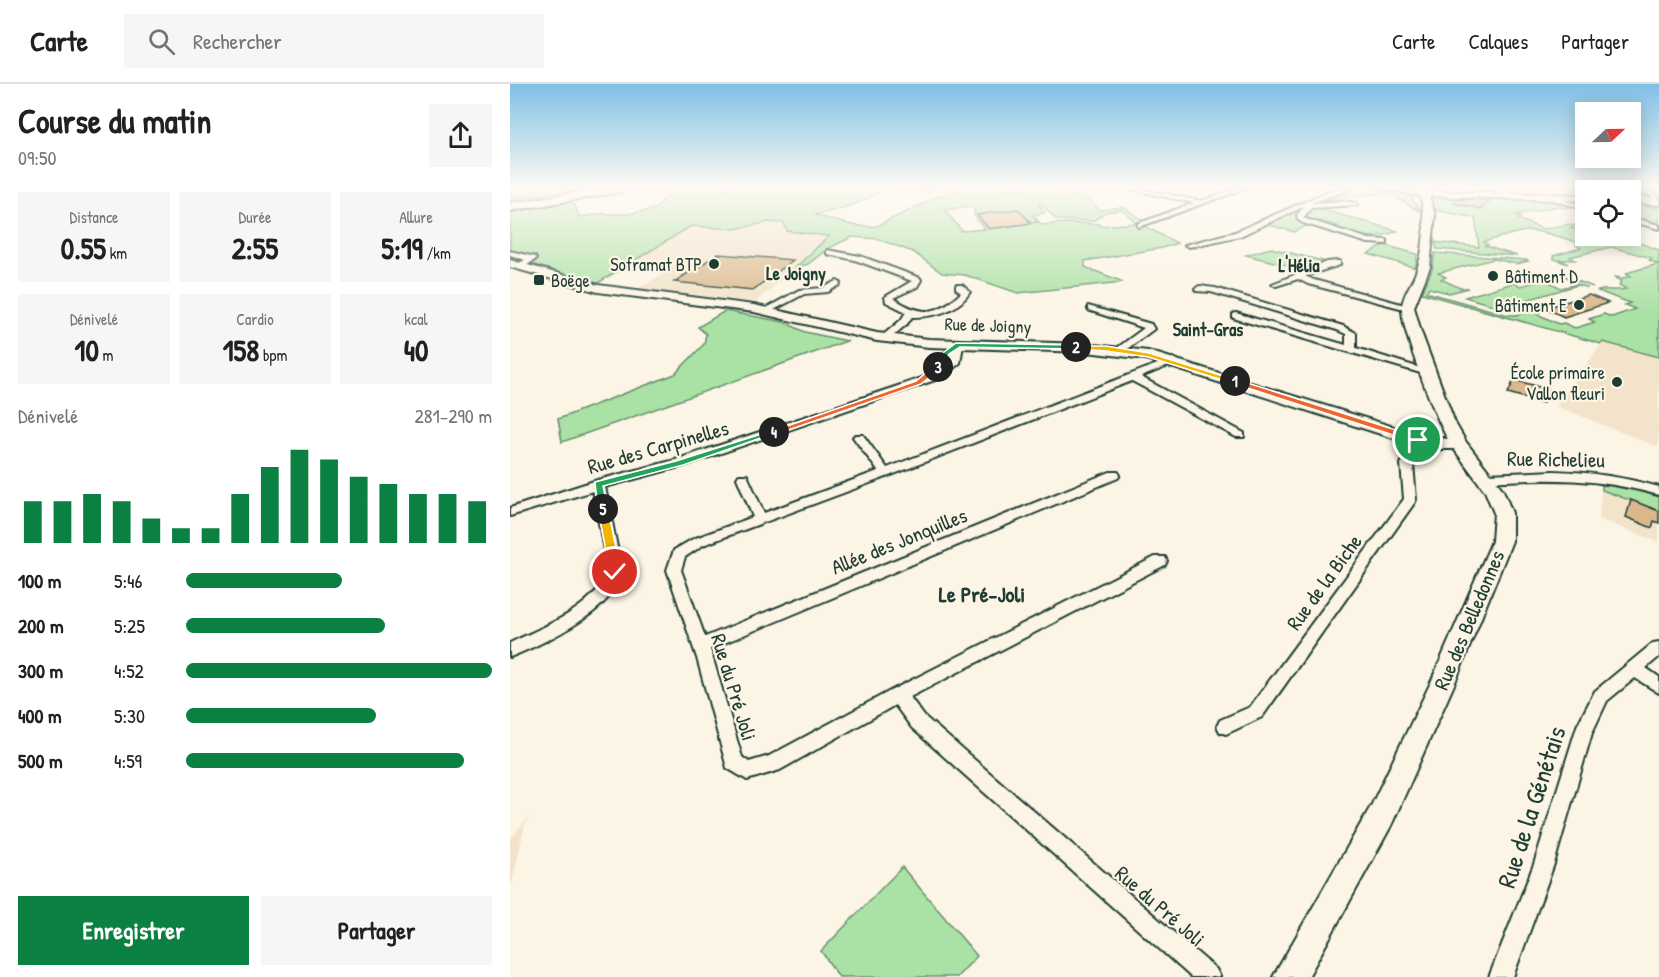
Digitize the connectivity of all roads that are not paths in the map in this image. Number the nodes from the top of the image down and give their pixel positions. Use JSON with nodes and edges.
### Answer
{"nodes":[{"id":1,"x":1248,"y":230,"type":"edge"},
{"id":2,"x":1330,"y":230,"type":"edge"},
{"id":3,"x":1427,"y":230,"type":"edge"},
{"id":4,"x":1384,"y":242,"type":"dead end"},
{"id":5,"x":1189,"y":245,"type":"dead end"},
{"id":6,"x":830,"y":252,"type":"dead end"},
{"id":7,"x":510,"y":253,"type":"edge"},
{"id":8,"x":1337,"y":263,"type":"dead end"},
{"id":9,"x":513,"y":266,"type":"edge"},
{"id":10,"x":1299,"y":276,"type":"junction"},
{"id":11,"x":837,"y":284,"type":"dead end"},
{"id":12,"x":1276,"y":284,"type":"dead end"},
{"id":13,"x":959,"y":287,"type":"dead end"},
{"id":14,"x":1199,"y":289,"type":"dead end"},
{"id":15,"x":1408,"y":307,"type":"junction"},
{"id":16,"x":1091,"y":308,"type":"dead end"},
{"id":17,"x":765,"y":311,"type":"junction"},
{"id":18,"x":911,"y":314,"type":"junction"},
{"id":19,"x":1236,"y":316,"type":"dead end"},
{"id":20,"x":885,"y":338,"type":"junction"},
{"id":21,"x":958,"y":345,"type":"junction"},
{"id":22,"x":1351,"y":349,"type":"junction"},
{"id":23,"x":1120,"y":350,"type":"junction"},
{"id":24,"x":1173,"y":361,"type":"junction"},
{"id":25,"x":1428,"y":372,"type":"junction"},
{"id":26,"x":1135,"y":378,"type":"junction"},
{"id":27,"x":1240,"y":435,"type":"dead end"},
{"id":28,"x":859,"y":437,"type":"dead end"},
{"id":29,"x":1418,"y":440,"type":"junction"},
{"id":30,"x":1459,"y":444,"type":"junction"},
{"id":31,"x":885,"y":473,"type":"junction"},
{"id":32,"x":1114,"y":475,"type":"dead end"},
{"id":33,"x":743,"y":478,"type":"dead end"},
{"id":34,"x":1487,"y":478,"type":"junction"},
{"id":35,"x":598,"y":484,"type":"junction"},
{"id":36,"x":1659,"y":491,"type":"edge"},
{"id":37,"x":510,"y":512,"type":"edge"},
{"id":38,"x":760,"y":519,"type":"junction"},
{"id":39,"x":1160,"y":561,"type":"dead end"},
{"id":40,"x":700,"y":646,"type":"junction"},
{"id":41,"x":1659,"y":648,"type":"edge"},
{"id":42,"x":510,"y":650,"type":"edge"},
{"id":43,"x":1634,"y":668,"type":"junction"},
{"id":44,"x":1659,"y":686,"type":"edge"},
{"id":45,"x":898,"y":695,"type":"junction"},
{"id":46,"x":1226,"y":726,"type":"dead end"},
{"id":47,"x":1208,"y":977,"type":"edge"},
{"id":48,"x":1290,"y":977,"type":"edge"},
{"id":49,"x":1501,"y":977,"type":"edge"}],
"edges":[{"from":1,"to":5,"type":"street"},
{"from":2,"to":4,"type":"street"},
{"from":3,"to":15,"type":"main road"},
{"from":6,"to":18,"type":"street"},
{"from":7,"to":9,"type":"street"},
{"from":8,"to":10,"type":"street"},
{"from":9,"to":17,"type":"main road","name":"Rue de Joigny"},
{"from":10,"to":12,"type":"street"},
{"from":10,"to":15,"type":"street"},
{"from":11,"to":17,"type":"street"},
{"from":13,"to":18,"type":"street"},
{"from":14,"to":22,"type":"street"},
{"from":15,"to":25,"type":"main road","name":"Rue des Belledonnes"},
{"from":16,"to":23,"type":"street"},
{"from":17,"to":20,"type":"main road","name":"Rue de Joigny"},
{"from":18,"to":20,"type":"street"},
{"from":19,"to":22,"type":"street"},
{"from":20,"to":21,"type":"main road","name":"Rue de Joigny"},
{"from":21,"to":23,"type":"main road","name":"Rue de Joigny"},
{"from":21,"to":35,"type":"street","name":"Rue des Carpinelles"},
{"from":22,"to":25,"type":"street"},
{"from":23,"to":24,"type":"main road","name":"Rue de Joigny"},
{"from":24,"to":26,"type":"street","name":"Rue du Pré Joli"},
{"from":24,"to":29,"type":"main road","name":"Rue de Joigny"},
{"from":25,"to":30,"type":"main road","name":"Rue des Belledonnes"},
{"from":26,"to":27,"type":"street"},
{"from":26,"to":31,"type":"street","name":"Rue du Pré Joli"},
{"from":28,"to":31,"type":"street"},
{"from":29,"to":30,"type":"main road","name":"Rue de Joigny"},
{"from":29,"to":46,"type":"street","name":"Rue de la Biche"},
{"from":30,"to":34,"type":"main road","name":"Rue des Belledonnes"},
{"from":31,"to":38,"type":"street","name":"Rue du Pré Joli"},
{"from":32,"to":40,"type":"street","name":"Allée des Jonquilles"},
{"from":33,"to":38,"type":"street"},
{"from":34,"to":36,"type":"street","name":"Rue Richelieu"},
{"from":34,"to":48,"type":"main road","name":"Rue des Belledonnes"},
{"from":35,"to":37,"type":"street","name":"Rue des Carpinelles"},
{"from":35,"to":42,"type":"street"},
{"from":38,"to":40,"type":"street","name":"Rue du Pré Joli"},
{"from":39,"to":45,"type":"street"},
{"from":40,"to":45,"type":"street","name":"Rue du Pré Joli"},
{"from":41,"to":43,"type":"street","name":"Rue de la Génétais"},
{"from":43,"to":44,"type":"street"},
{"from":43,"to":49,"type":"street","name":"Rue de la Génétais"},
{"from":45,"to":47,"type":"street","name":"Rue du Pré Joli"}]}
